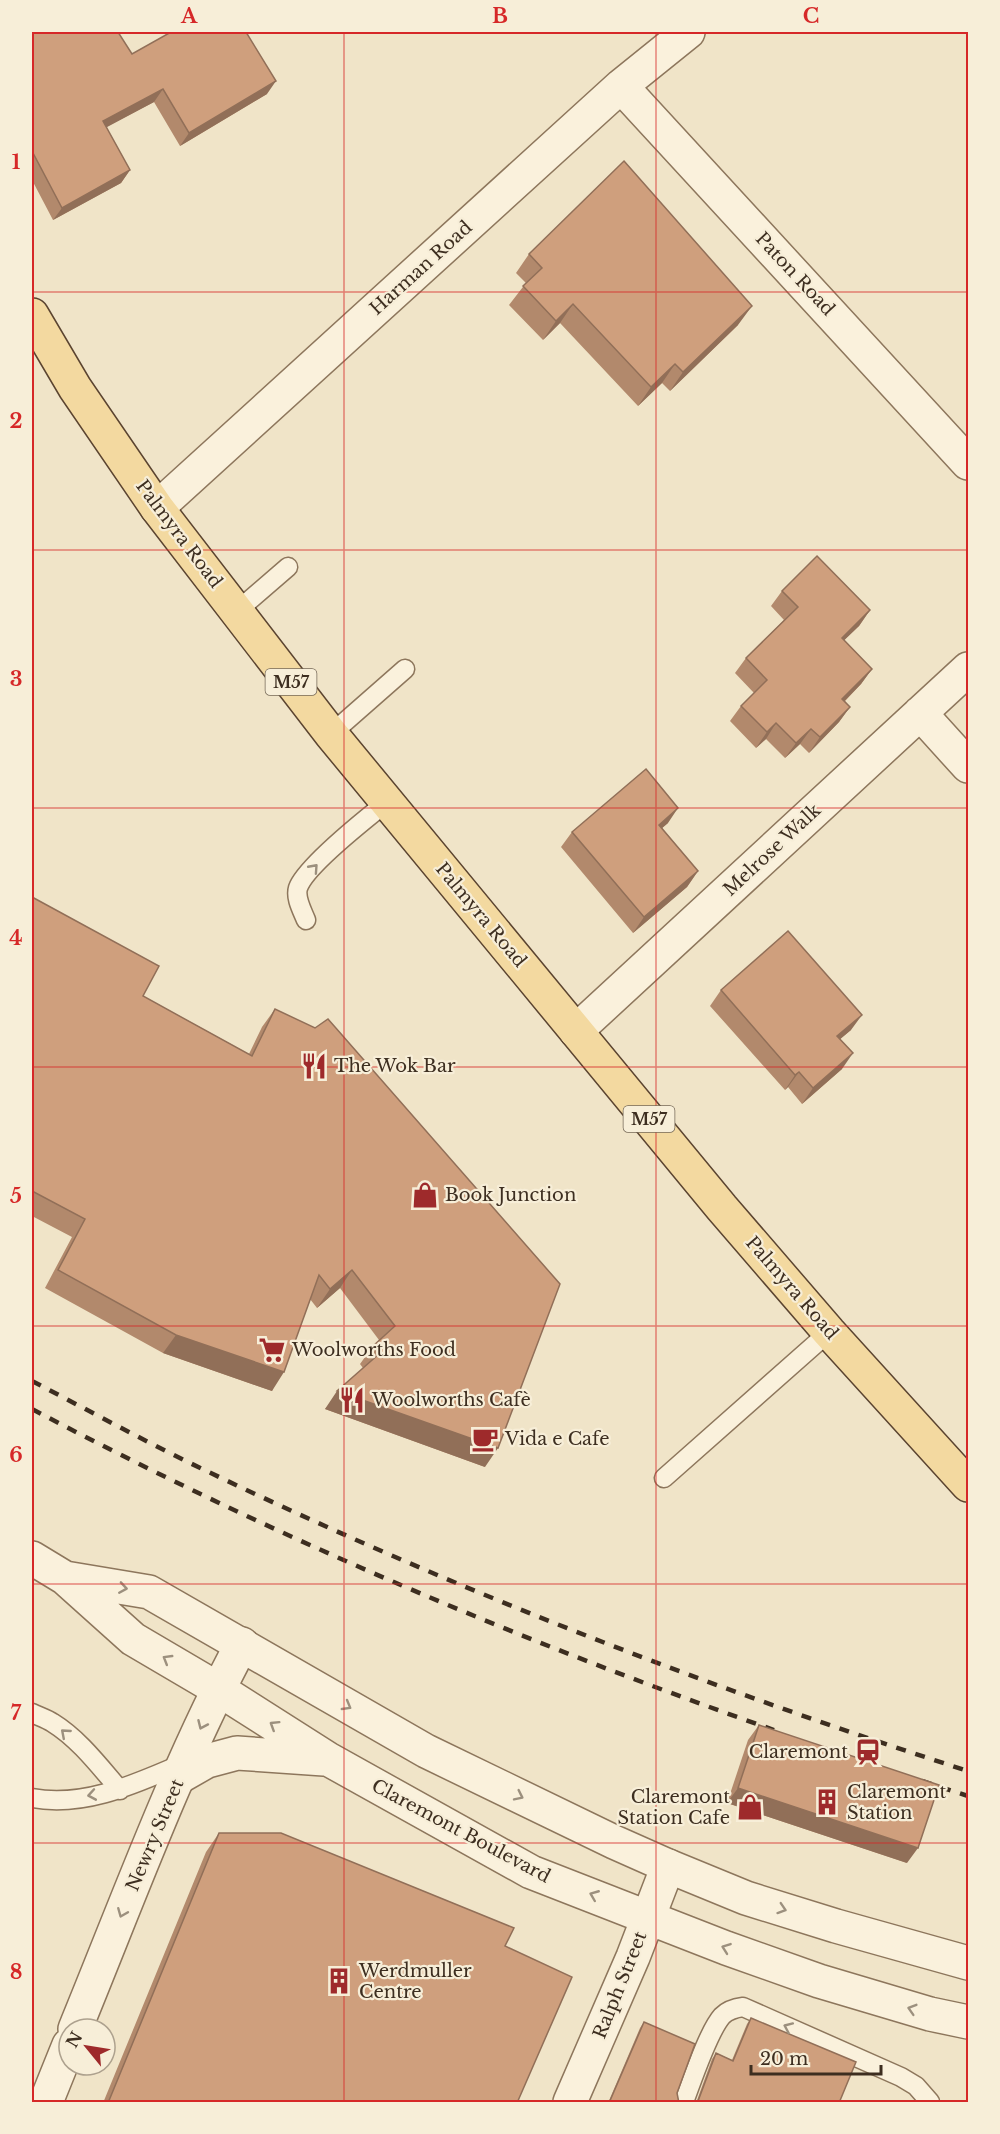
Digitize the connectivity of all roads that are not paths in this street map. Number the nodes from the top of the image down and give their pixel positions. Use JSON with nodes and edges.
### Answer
{"nodes":[{"id":1,"x":688,"y":32,"type":"edge"},
{"id":2,"x":621,"y":86,"type":"junction"},
{"id":3,"x":32,"y":315,"type":"edge"},
{"id":4,"x":969,"y":463,"type":"edge"},
{"id":5,"x":157,"y":508,"type":"junction"},
{"id":6,"x":288,"y":567,"type":"dead end"},
{"id":7,"x":237,"y":611,"type":"junction"},
{"id":8,"x":405,"y":669,"type":"dead end"},
{"id":9,"x":969,"y":669,"type":"edge"},
{"id":10,"x":920,"y":712,"type":"junction"},
{"id":11,"x":331,"y":734,"type":"junction"},
{"id":12,"x":969,"y":766,"type":"edge"},
{"id":13,"x":387,"y":802,"type":"junction"},
{"id":14,"x":306,"y":920,"type":"dead end"},
{"id":15,"x":576,"y":1031,"type":"junction"},
{"id":16,"x":829,"y":1332,"type":"junction"},
{"id":17,"x":664,"y":1478,"type":"dead end"},
{"id":18,"x":969,"y":1485,"type":"edge"},
{"id":19,"x":32,"y":1558,"type":"edge"},
{"id":20,"x":65,"y":1578,"type":"junction"},
{"id":21,"x":242,"y":1644,"type":"junction"},
{"id":22,"x":218,"y":1689,"type":"junction"},
{"id":23,"x":32,"y":1713,"type":"edge"},
{"id":24,"x":328,"y":1759,"type":"junction"},
{"id":25,"x":182,"y":1770,"type":"junction"},
{"id":26,"x":120,"y":1790,"type":"junction"},
{"id":27,"x":33,"y":1803,"type":"edge"},
{"id":28,"x":668,"y":1866,"type":"junction"},
{"id":29,"x":648,"y":1917,"type":"junction"},
{"id":30,"x":969,"y":1963,"type":"edge"},
{"id":31,"x":80,"y":2017,"type":"edge"},
{"id":32,"x":969,"y":2022,"type":"edge"},
{"id":33,"x":57,"y":2075,"type":"edge"},
{"id":34,"x":46,"y":2103,"type":"edge"},
{"id":35,"x":570,"y":2103,"type":"edge"},
{"id":36,"x":684,"y":2103,"type":"edge"},
{"id":37,"x":930,"y":2103,"type":"edge"}],
"edges":[{"from":1,"to":2,"type":"street","name":"Harman Road"},
{"from":2,"to":4,"type":"street","name":"Paton Road"},
{"from":2,"to":5,"type":"street","name":"Harman Road"},
{"from":3,"to":5,"type":"main road","name":"Palmyra Road","number":"M57"},
{"from":5,"to":7,"type":"main road","name":"Palmyra Road","number":"M57"},
{"from":6,"to":7,"type":"lane"},
{"from":7,"to":11,"type":"main road","name":"Palmyra Road","number":"M57"},
{"from":8,"to":11,"type":"lane"},
{"from":9,"to":10,"type":"street","name":"Melrose Walk"},
{"from":10,"to":12,"type":"street"},
{"from":10,"to":15,"type":"street","name":"Melrose Walk"},
{"from":11,"to":13,"type":"main road","name":"Palmyra Road","number":"M57"},
{"from":14,"to":13,"type":"lane","one_way":true},
{"from":13,"to":15,"type":"main road","name":"Palmyra Road","number":"M57"},
{"from":15,"to":16,"type":"main road","name":"Palmyra Road","number":"M57"},
{"from":16,"to":17,"type":"lane"},
{"from":16,"to":18,"type":"main road","name":"Palmyra Road","number":"M57"},
{"from":19,"to":20,"type":"street","name":"Claremont Boulevard"},
{"from":20,"to":21,"type":"street","name":"Claremont Boulevard","one_way":true},
{"from":22,"to":20,"type":"street","name":"Claremont Boulevard","one_way":true},
{"from":21,"to":22,"type":"street","name":"Newry Street"},
{"from":21,"to":28,"type":"street","name":"Claremont Boulevard","one_way":true},
{"from":24,"to":22,"type":"street","name":"Claremont Boulevard","one_way":true},
{"from":22,"to":25,"type":"street","name":"Newry Street","one_way":true},
{"from":26,"to":23,"type":"lane","one_way":true},
{"from":24,"to":25,"type":"street"},
{"from":29,"to":24,"type":"street","name":"Claremont Boulevard","one_way":true},
{"from":25,"to":26,"type":"lane"},
{"from":25,"to":31,"type":"street","name":"Newry Street","one_way":true},
{"from":26,"to":27,"type":"lane","one_way":true},
{"from":28,"to":29,"type":"street","name":"Ralph Street"},
{"from":28,"to":30,"type":"street","name":"Claremont Boulevard","one_way":true},
{"from":32,"to":29,"type":"street","name":"Claremont Boulevard","one_way":true},
{"from":29,"to":35,"type":"street","name":"Ralph Street"},
{"from":33,"to":34,"type":"street"},
{"from":37,"to":36,"type":"lane","one_way":true}]}
